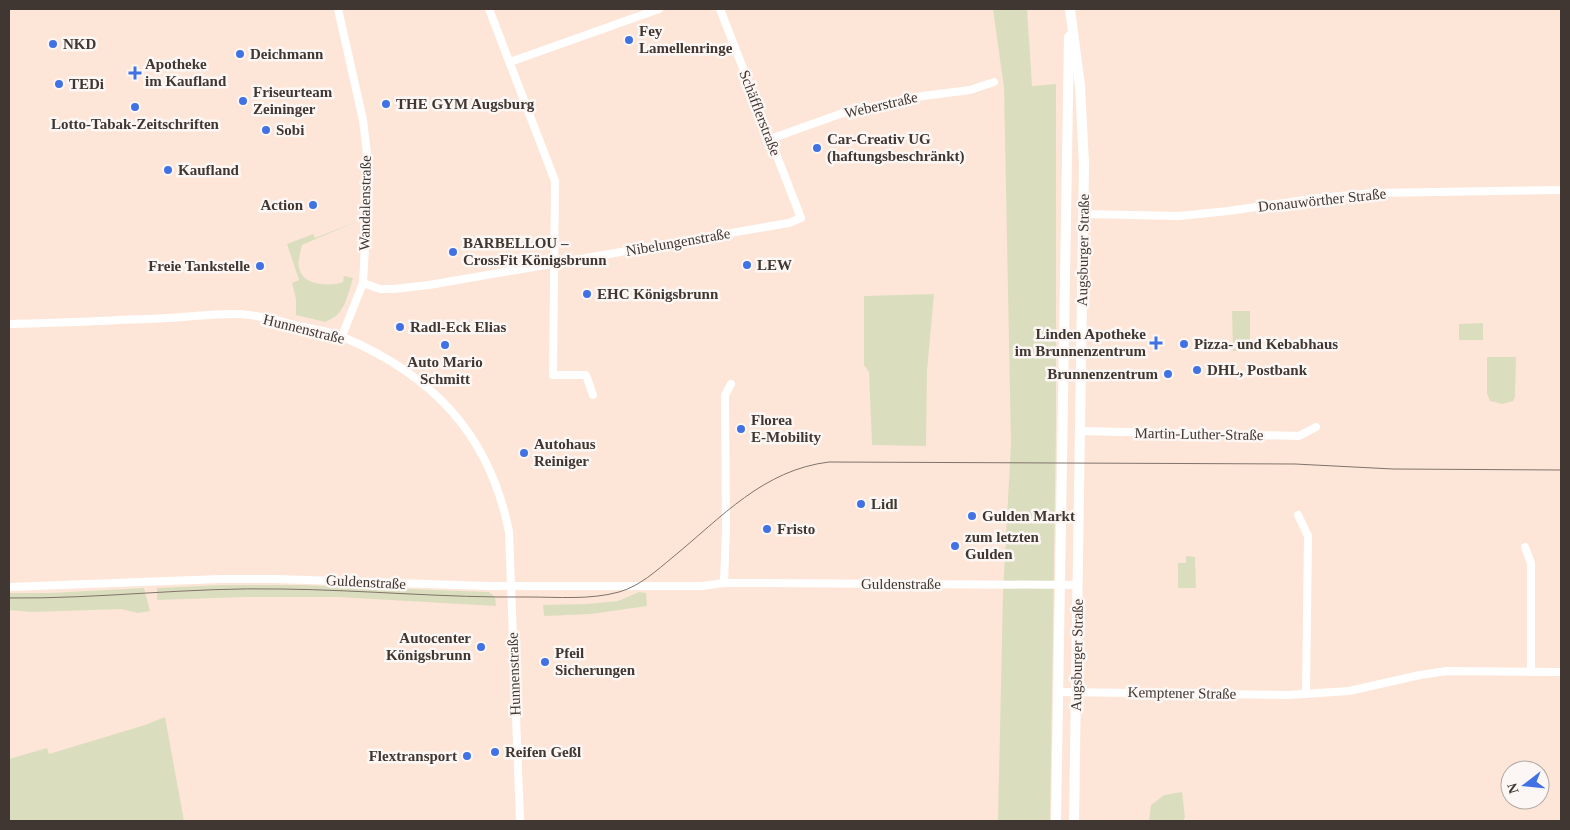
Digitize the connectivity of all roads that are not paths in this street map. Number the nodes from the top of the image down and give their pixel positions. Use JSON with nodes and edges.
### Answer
{"nodes":[{"id":1,"x":338,"y":9,"type":"edge"},
{"id":2,"x":489,"y":9,"type":"edge"},
{"id":3,"x":658,"y":9,"type":"edge"},
{"id":4,"x":720,"y":9,"type":"edge"},
{"id":5,"x":1069,"y":9,"type":"edge"},
{"id":6,"x":510,"y":62,"type":"junction"},
{"id":7,"x":994,"y":82,"type":"dead end"},
{"id":8,"x":770,"y":139,"type":"junction"},
{"id":9,"x":1561,"y":190,"type":"edge"},
{"id":10,"x":1084,"y":214,"type":"junction"},
{"id":11,"x":801,"y":218,"type":"joint"},
{"id":12,"x":554,"y":264,"type":"junction"},
{"id":13,"x":363,"y":283,"type":"junction"},
{"id":14,"x":9,"y":324,"type":"edge"},
{"id":15,"x":342,"y":336,"type":"junction"},
{"id":16,"x":731,"y":384,"type":"dead end"},
{"id":17,"x":593,"y":395,"type":"dead end"},
{"id":18,"x":1316,"y":427,"type":"dead end"},
{"id":19,"x":1080,"y":431,"type":"junction"},
{"id":20,"x":1298,"y":515,"type":"dead end"},
{"id":21,"x":1525,"y":547,"type":"dead end"},
{"id":22,"x":724,"y":584,"type":"junction"},
{"id":23,"x":1059,"y":585,"type":"junction"},
{"id":24,"x":1078,"y":585,"type":"junction"},
{"id":25,"x":512,"y":586,"type":"junction"},
{"id":26,"x":9,"y":587,"type":"edge"},
{"id":27,"x":1531,"y":672,"type":"junction"},
{"id":28,"x":1561,"y":672,"type":"edge"},
{"id":29,"x":1058,"y":692,"type":"junction"},
{"id":30,"x":1076,"y":692,"type":"junction"},
{"id":31,"x":1306,"y":694,"type":"junction"},
{"id":32,"x":520,"y":821,"type":"edge"},
{"id":33,"x":1056,"y":821,"type":"edge"},
{"id":34,"x":1074,"y":821,"type":"edge"}],
"edges":[{"from":1,"to":13,"type":"street","name":"Wandalenstraße"},
{"from":2,"to":6,"type":"street"},
{"from":3,"to":6,"type":"street"},
{"from":4,"to":8,"type":"street","name":"Schäfflerstraße"},
{"from":5,"to":10,"type":"street","name":"Augsburger Straße"},
{"from":5,"to":23,"type":"street","name":"Augsburger Straße"},
{"from":6,"to":12,"type":"street"},
{"from":7,"to":8,"type":"street","name":"Weberstraße"},
{"from":8,"to":11,"type":"street","name":"Schäfflerstraße"},
{"from":9,"to":10,"type":"street","name":"Donauwörther Straße"},
{"from":10,"to":19,"type":"street","name":"Augsburger Straße"},
{"from":11,"to":12,"type":"street","name":"Nibelungenstraße"},
{"from":12,"to":13,"type":"street","name":"Nibelungenstraße"},
{"from":12,"to":17,"type":"street"},
{"from":13,"to":15,"type":"street","name":"Wandalenstraße"},
{"from":14,"to":15,"type":"street","name":"Hunnenstraße"},
{"from":15,"to":25,"type":"street","name":"Hunnenstraße"},
{"from":16,"to":22,"type":"street"},
{"from":18,"to":19,"type":"street","name":"Martin-Luther-Straße"},
{"from":19,"to":24,"type":"street","name":"Augsburger Straße"},
{"from":20,"to":31,"type":"street"},
{"from":21,"to":27,"type":"street"},
{"from":22,"to":23,"type":"street","name":"Guldenstraße"},
{"from":22,"to":25,"type":"street","name":"Guldenstraße"},
{"from":23,"to":24,"type":"street","name":"Guldenstraße"},
{"from":23,"to":29,"type":"street","name":"Augsburger Straße"},
{"from":24,"to":30,"type":"street","name":"Augsburger Straße"},
{"from":25,"to":26,"type":"street","name":"Guldenstraße"},
{"from":25,"to":32,"type":"street","name":"Hunnenstraße"},
{"from":27,"to":28,"type":"street","name":"Kemptener Straße"},
{"from":27,"to":31,"type":"street","name":"Kemptener Straße"},
{"from":29,"to":30,"type":"street","name":"Kemptener Straße"},
{"from":29,"to":33,"type":"street","name":"Augsburger Straße"},
{"from":30,"to":31,"type":"street","name":"Kemptener Straße"},
{"from":30,"to":34,"type":"street","name":"Augsburger Straße"}]}
